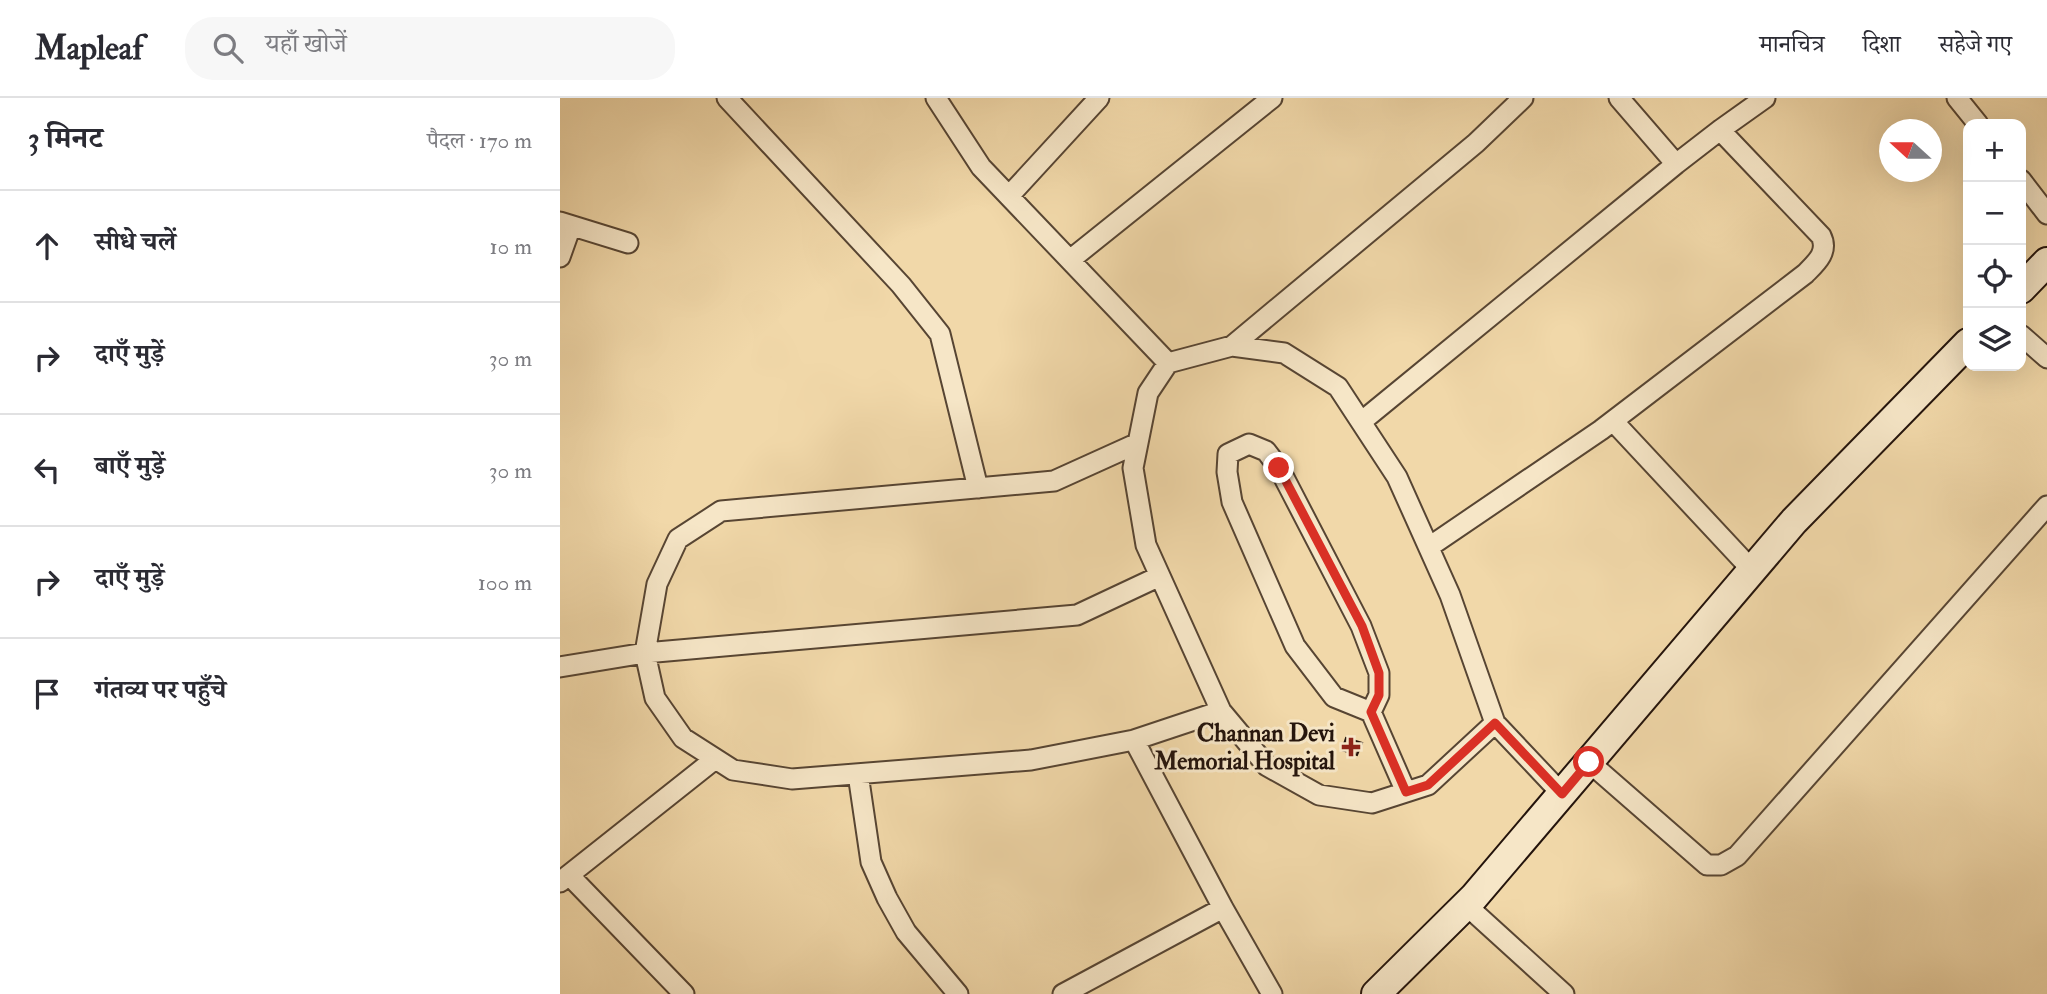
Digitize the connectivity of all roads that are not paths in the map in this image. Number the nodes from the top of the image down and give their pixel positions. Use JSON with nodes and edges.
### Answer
{"nodes":[{"id":1,"x":727,"y":98,"type":"edge"},
{"id":2,"x":936,"y":98,"type":"edge"},
{"id":3,"x":1099,"y":98,"type":"edge"},
{"id":4,"x":1272,"y":98,"type":"edge"},
{"id":5,"x":1523,"y":98,"type":"edge"},
{"id":6,"x":1619,"y":98,"type":"edge"},
{"id":7,"x":1765,"y":98,"type":"edge"},
{"id":8,"x":1958,"y":98,"type":"edge"},
{"id":9,"x":1974,"y":119,"type":"edge"},
{"id":10,"x":1720,"y":130,"type":"junction"},
{"id":11,"x":1676,"y":164,"type":"junction"},
{"id":12,"x":2023,"y":182,"type":"edge"},
{"id":13,"x":1009,"y":196,"type":"junction"},
{"id":14,"x":2047,"y":214,"type":"edge"},
{"id":15,"x":565,"y":224,"type":"edge"},
{"id":16,"x":628,"y":243,"type":"dead end"},
{"id":17,"x":560,"y":257,"type":"edge"},
{"id":18,"x":1070,"y":260,"type":"junction"},
{"id":19,"x":2047,"y":262,"type":"edge"},
{"id":20,"x":2026,"y":284,"type":"edge"},
{"id":21,"x":2026,"y":339,"type":"edge"},
{"id":22,"x":1232,"y":346,"type":"junction"},
{"id":23,"x":1963,"y":348,"type":"edge"},
{"id":24,"x":2047,"y":358,"type":"edge"},
{"id":25,"x":1168,"y":363,"type":"junction"},
{"id":26,"x":1613,"y":421,"type":"junction"},
{"id":27,"x":1361,"y":422,"type":"junction"},
{"id":28,"x":1138,"y":443,"type":"junction"},
{"id":29,"x":978,"y":488,"type":"junction"},
{"id":30,"x":2047,"y":506,"type":"edge"},
{"id":31,"x":1429,"y":547,"type":"junction"},
{"id":32,"x":1752,"y":570,"type":"junction"},
{"id":33,"x":1160,"y":576,"type":"junction"},
{"id":34,"x":645,"y":653,"type":"junction"},
{"id":35,"x":560,"y":667,"type":"edge"},
{"id":36,"x":1221,"y":711,"type":"junction"},
{"id":37,"x":1371,"y":712,"type":"junction"},
{"id":38,"x":1495,"y":723,"type":"junction"},
{"id":39,"x":1134,"y":740,"type":"junction"},
{"id":40,"x":715,"y":758,"type":"junction"},
{"id":41,"x":1589,"y":762,"type":"junction"},
{"id":42,"x":858,"y":774,"type":"junction"},
{"id":43,"x":1406,"y":792,"type":"junction"},
{"id":44,"x":1562,"y":794,"type":"junction"},
{"id":45,"x":565,"y":879,"type":"edge"},
{"id":46,"x":1466,"y":905,"type":"junction"},
{"id":47,"x":1223,"y":908,"type":"junction"},
{"id":48,"x":684,"y":994,"type":"edge"},
{"id":49,"x":958,"y":994,"type":"edge"},
{"id":50,"x":1063,"y":994,"type":"edge"},
{"id":51,"x":1272,"y":994,"type":"edge"},
{"id":52,"x":1377,"y":994,"type":"edge"},
{"id":53,"x":1564,"y":994,"type":"edge"}],
"edges":[{"from":1,"to":29,"type":"street"},
{"from":2,"to":13,"type":"street"},
{"from":3,"to":13,"type":"street"},
{"from":4,"to":18,"type":"street"},
{"from":5,"to":22,"type":"street"},
{"from":6,"to":11,"type":"street"},
{"from":7,"to":10,"type":"street"},
{"from":8,"to":9,"type":"street"},
{"from":10,"to":11,"type":"street"},
{"from":10,"to":26,"type":"street"},
{"from":11,"to":27,"type":"street"},
{"from":12,"to":14,"type":"street"},
{"from":13,"to":18,"type":"street"},
{"from":15,"to":16,"type":"street"},
{"from":15,"to":17,"type":"street"},
{"from":18,"to":25,"type":"street"},
{"from":19,"to":20,"type":"street"},
{"from":21,"to":24,"type":"street"},
{"from":22,"to":25,"type":"street"},
{"from":22,"to":27,"type":"street"},
{"from":23,"to":32,"type":"street"},
{"from":25,"to":28,"type":"street"},
{"from":26,"to":31,"type":"street"},
{"from":26,"to":32,"type":"street"},
{"from":27,"to":31,"type":"street"},
{"from":28,"to":29,"type":"street"},
{"from":28,"to":33,"type":"street"},
{"from":29,"to":34,"type":"street"},
{"from":30,"to":41,"type":"street"},
{"from":31,"to":38,"type":"street"},
{"from":32,"to":41,"type":"street"},
{"from":33,"to":34,"type":"street"},
{"from":33,"to":36,"type":"street"},
{"from":34,"to":35,"type":"street"},
{"from":34,"to":40,"type":"street"},
{"from":36,"to":39,"type":"street"},
{"from":36,"to":43,"type":"street"},
{"from":37,"to":37,"type":"street"},
{"from":37,"to":43,"type":"street"},
{"from":38,"to":43,"type":"street"},
{"from":38,"to":44,"type":"street"},
{"from":39,"to":42,"type":"street"},
{"from":39,"to":47,"type":"street"},
{"from":40,"to":42,"type":"street"},
{"from":40,"to":45,"type":"street"},
{"from":41,"to":44,"type":"street"},
{"from":42,"to":49,"type":"street"},
{"from":44,"to":46,"type":"street"},
{"from":45,"to":48,"type":"street"},
{"from":46,"to":52,"type":"street"},
{"from":46,"to":53,"type":"street"},
{"from":47,"to":50,"type":"street"},
{"from":47,"to":51,"type":"street"}]}
